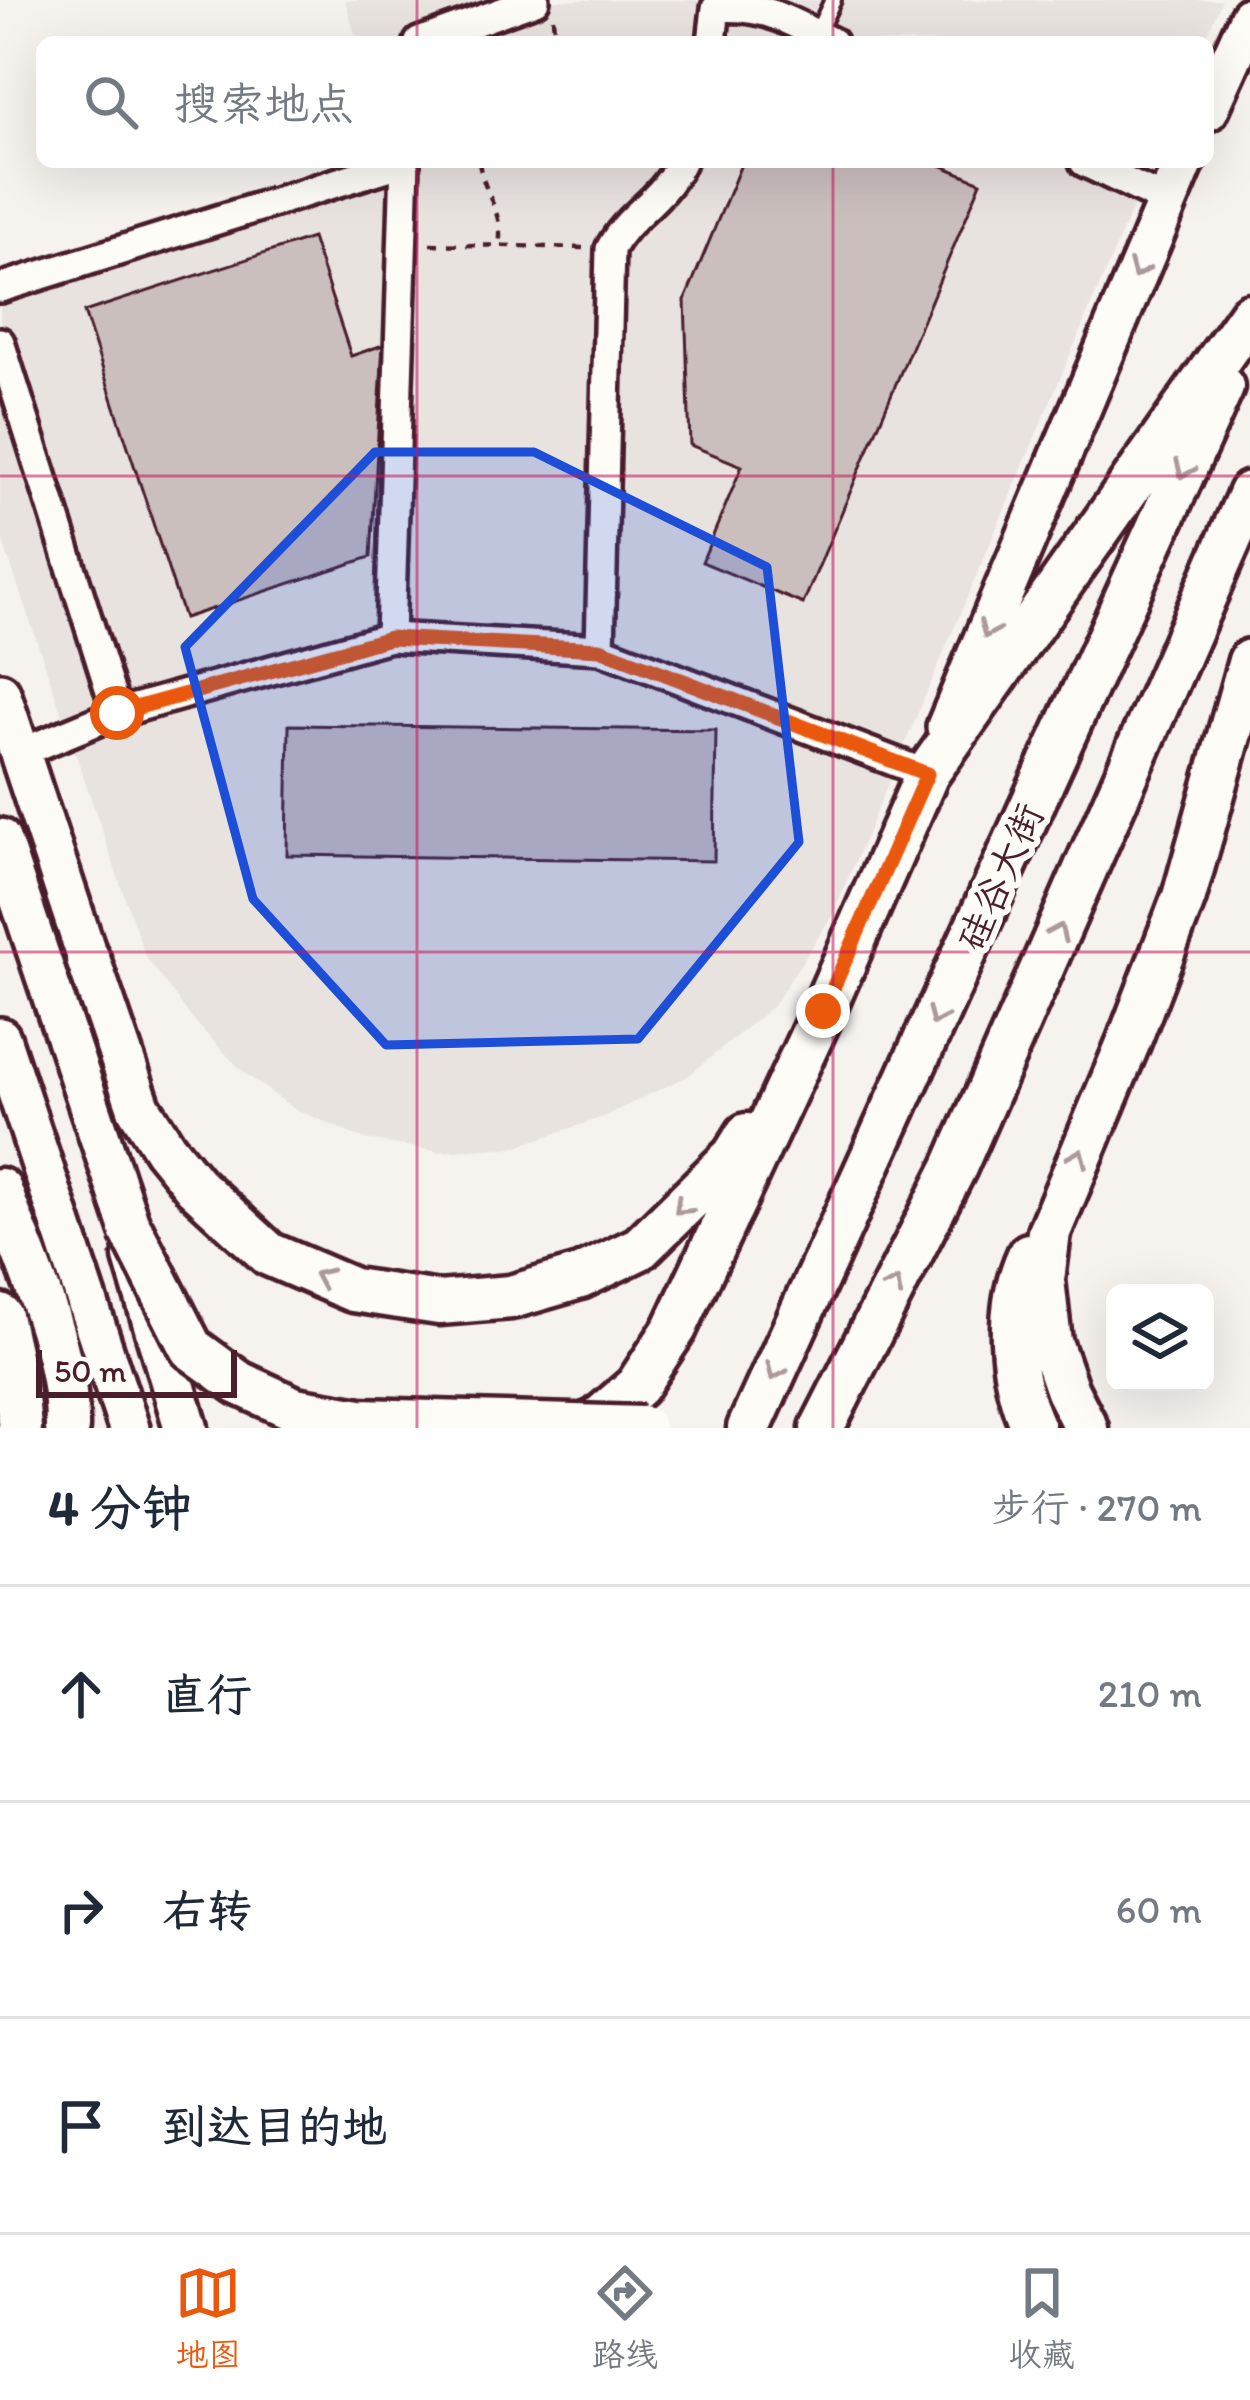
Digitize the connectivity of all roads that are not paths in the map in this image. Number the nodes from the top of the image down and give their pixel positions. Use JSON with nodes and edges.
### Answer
{"nodes":[{"id":1,"x":536,"y":0,"type":"edge"},
{"id":2,"x":832,"y":0,"type":"edge"},
{"id":3,"x":712,"y":4,"type":"edge"},
{"id":4,"x":758,"y":4,"type":"edge"},
{"id":5,"x":1250,"y":17,"type":"edge"},
{"id":6,"x":436,"y":36,"type":"edge"},
{"id":7,"x":712,"y":36,"type":"edge"},
{"id":8,"x":820,"y":36,"type":"edge"},
{"id":9,"x":824,"y":36,"type":"edge"},
{"id":10,"x":1214,"y":97,"type":"edge"},
{"id":11,"x":385,"y":168,"type":"edge"},
{"id":12,"x":404,"y":168,"type":"edge"},
{"id":13,"x":678,"y":168,"type":"edge"},
{"id":14,"x":1096,"y":168,"type":"edge"},
{"id":15,"x":1181,"y":168,"type":"edge"},
{"id":16,"x":1166,"y":202,"type":"junction"},
{"id":17,"x":0,"y":288,"type":"edge"},
{"id":18,"x":1250,"y":314,"type":"edge"},
{"id":19,"x":1250,"y":326,"type":"edge"},
{"id":20,"x":0,"y":342,"type":"edge"},
{"id":21,"x":1250,"y":493,"type":"edge"},
{"id":22,"x":390,"y":638,"type":"junction"},
{"id":23,"x":600,"y":649,"type":"junction"},
{"id":24,"x":1250,"y":661,"type":"edge"},
{"id":25,"x":0,"y":692,"type":"edge"},
{"id":26,"x":117,"y":713,"type":"junction"},
{"id":27,"x":20,"y":753,"type":"junction"},
{"id":28,"x":927,"y":774,"type":"junction"},
{"id":29,"x":0,"y":838,"type":"edge"},
{"id":30,"x":88,"y":959,"type":"joint"},
{"id":31,"x":823,"y":1011,"type":"junction"},
{"id":32,"x":0,"y":1038,"type":"edge"},
{"id":33,"x":0,"y":1190,"type":"edge"},
{"id":34,"x":131,"y":1230,"type":"junction"},
{"id":35,"x":1048,"y":1232,"type":"junction"},
{"id":36,"x":0,"y":1316,"type":"edge"},
{"id":37,"x":20,"y":1428,"type":"edge"},
{"id":38,"x":68,"y":1428,"type":"edge"},
{"id":39,"x":129,"y":1428,"type":"edge"},
{"id":40,"x":186,"y":1428,"type":"edge"},
{"id":41,"x":580,"y":1428,"type":"edge"},
{"id":42,"x":643,"y":1428,"type":"edge"},
{"id":43,"x":749,"y":1428,"type":"edge"},
{"id":44,"x":822,"y":1428,"type":"edge"},
{"id":45,"x":1033,"y":1428,"type":"edge"},
{"id":46,"x":1086,"y":1428,"type":"edge"}],
"edges":[{"from":1,"to":6,"type":"street"},
{"from":2,"to":9,"type":"lane"},
{"from":3,"to":4,"type":"street"},
{"from":3,"to":7,"type":"street"},
{"from":4,"to":8,"type":"street"},
{"from":5,"to":10,"type":"main road"},
{"from":11,"to":17,"type":"street"},
{"from":12,"to":22,"type":"street"},
{"from":13,"to":23,"type":"street"},
{"from":14,"to":16,"type":"street"},
{"from":15,"to":16,"type":"main road"},
{"from":16,"to":28,"type":"main road","one_way":true},
{"from":18,"to":28,"type":"main road"},
{"from":19,"to":43,"type":"main road","name":"硅谷大街","one_way":true},
{"from":20,"to":26,"type":"street"},
{"from":44,"to":21,"type":"main road","name":"硅谷大街","one_way":true},
{"from":22,"to":23,"type":"street"},
{"from":22,"to":26,"type":"street"},
{"from":23,"to":28,"type":"street"},
{"from":35,"to":24,"type":"main road","one_way":true},
{"from":25,"to":27,"type":"main road"},
{"from":26,"to":27,"type":"street"},
{"from":27,"to":30,"type":"main road"},
{"from":28,"to":31,"type":"main road"},
{"from":29,"to":34,"type":"main road"},
{"from":31,"to":30,"type":"main road","one_way":true},
{"from":31,"to":41,"type":"main road"},
{"from":32,"to":39,"type":"main road"},
{"from":33,"to":38,"type":"main road"},
{"from":34,"to":40,"type":"main road"},
{"from":34,"to":42,"type":"main road","bridge":true},
{"from":35,"to":45,"type":"main road"},
{"from":35,"to":46,"type":"main road"},
{"from":36,"to":37,"type":"main road"}]}
